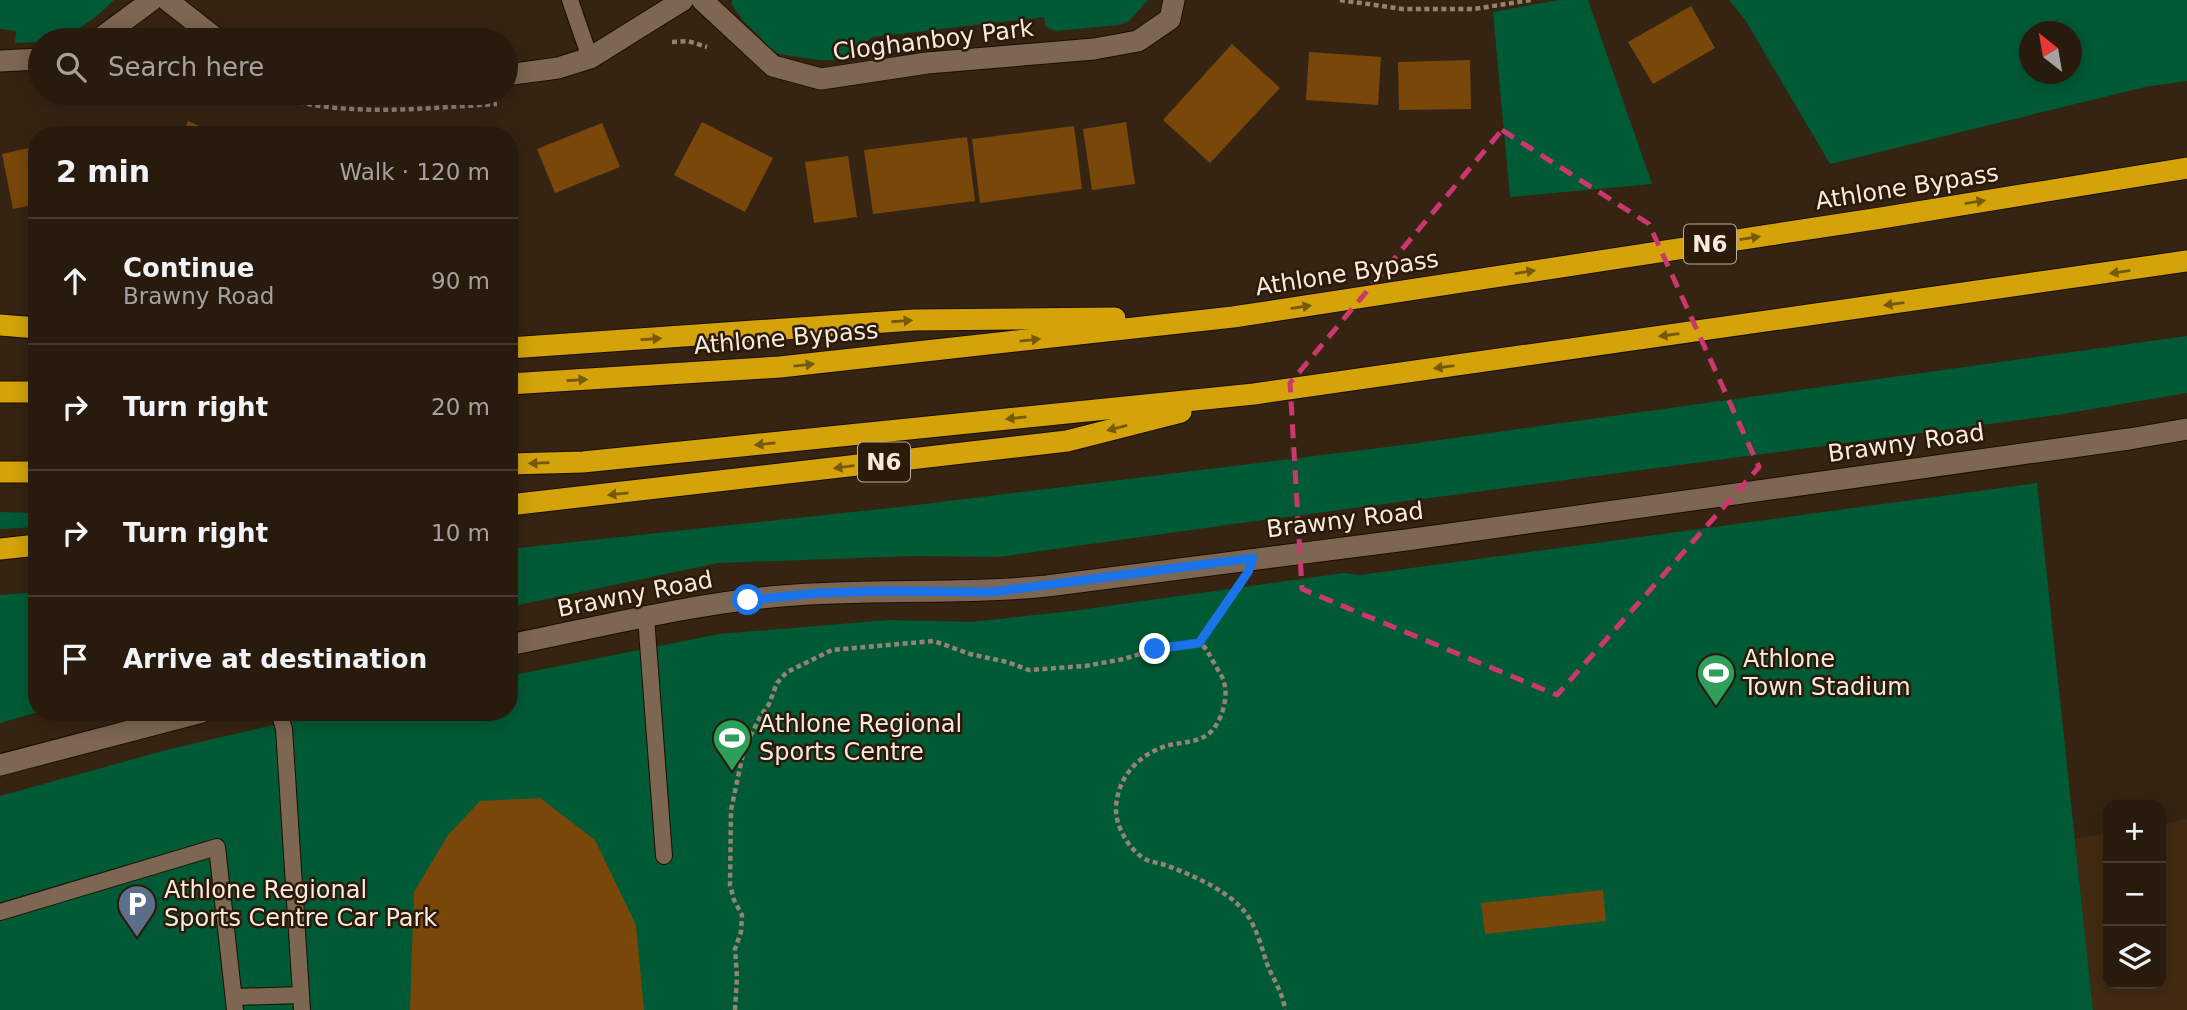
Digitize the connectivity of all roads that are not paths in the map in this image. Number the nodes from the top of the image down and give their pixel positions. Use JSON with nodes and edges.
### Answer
{"nodes":[{"id":1,"x":152,"y":0,"type":"edge"},
{"id":2,"x":167,"y":0,"type":"edge"},
{"id":3,"x":570,"y":0,"type":"edge"},
{"id":4,"x":683,"y":0,"type":"edge"},
{"id":5,"x":702,"y":0,"type":"edge"},
{"id":6,"x":1174,"y":0,"type":"edge"},
{"id":7,"x":114,"y":28,"type":"edge"},
{"id":8,"x":203,"y":28,"type":"edge"},
{"id":9,"x":590,"y":58,"type":"junction"},
{"id":10,"x":28,"y":60,"type":"edge"},
{"id":11,"x":0,"y":61,"type":"edge"},
{"id":12,"x":518,"y":73,"type":"edge"},
{"id":13,"x":2187,"y":168,"type":"edge"},
{"id":14,"x":2187,"y":261,"type":"edge"},
{"id":15,"x":1233,"y":317,"type":"junction"},
{"id":16,"x":0,"y":325,"type":"edge"},
{"id":17,"x":28,"y":327,"type":"edge"},
{"id":18,"x":518,"y":347,"type":"edge"},
{"id":19,"x":518,"y":383,"type":"edge"},
{"id":20,"x":0,"y":392,"type":"edge"},
{"id":21,"x":28,"y":392,"type":"edge"},
{"id":22,"x":1255,"y":394,"type":"junction"},
{"id":23,"x":2187,"y":429,"type":"edge"},
{"id":24,"x":518,"y":464,"type":"edge"},
{"id":25,"x":0,"y":472,"type":"edge"},
{"id":26,"x":28,"y":472,"type":"edge"},
{"id":27,"x":518,"y":504,"type":"edge"},
{"id":28,"x":28,"y":546,"type":"edge"},
{"id":29,"x":0,"y":549,"type":"edge"},
{"id":30,"x":646,"y":617,"type":"junction"},
{"id":31,"x":518,"y":643,"type":"edge"},
{"id":32,"x":168,"y":721,"type":"edge"},
{"id":33,"x":282,"y":721,"type":"edge"},
{"id":34,"x":0,"y":765,"type":"edge"},
{"id":35,"x":664,"y":856,"type":"dead end"},
{"id":36,"x":0,"y":912,"type":"edge"},
{"id":37,"x":301,"y":1002,"type":"edge"},
{"id":38,"x":235,"y":1003,"type":"edge"}],
"edges":[{"from":1,"to":7,"type":"street"},
{"from":2,"to":8,"type":"street"},
{"from":3,"to":9,"type":"lane"},
{"from":4,"to":9,"type":"street"},
{"from":5,"to":6,"type":"street","name":"Cloghanboy Park"},
{"from":9,"to":12,"type":"street"},
{"from":10,"to":11,"type":"street"},
{"from":15,"to":13,"type":"highway","name":"Athlone Bypass","number":"N6","one_way":true},
{"from":14,"to":22,"type":"highway","number":"N6","one_way":true},
{"from":18,"to":15,"type":"highway","number":"N6","one_way":true},
{"from":19,"to":15,"type":"highway","name":"Athlone Bypass","number":"N6","one_way":true},
{"from":16,"to":17,"type":"highway"},
{"from":20,"to":21,"type":"highway"},
{"from":22,"to":24,"type":"highway","number":"N6","one_way":true},
{"from":22,"to":27,"type":"highway","number":"N6","one_way":true},
{"from":23,"to":30,"type":"street","name":"Brawny Road"},
{"from":25,"to":26,"type":"highway"},
{"from":28,"to":29,"type":"highway"},
{"from":30,"to":31,"type":"street","name":"Brawny Road"},
{"from":30,"to":35,"type":"lane"},
{"from":32,"to":34,"type":"street"},
{"from":33,"to":37,"type":"lane"},
{"from":36,"to":38,"type":"lane"},
{"from":37,"to":38,"type":"lane"}]}
